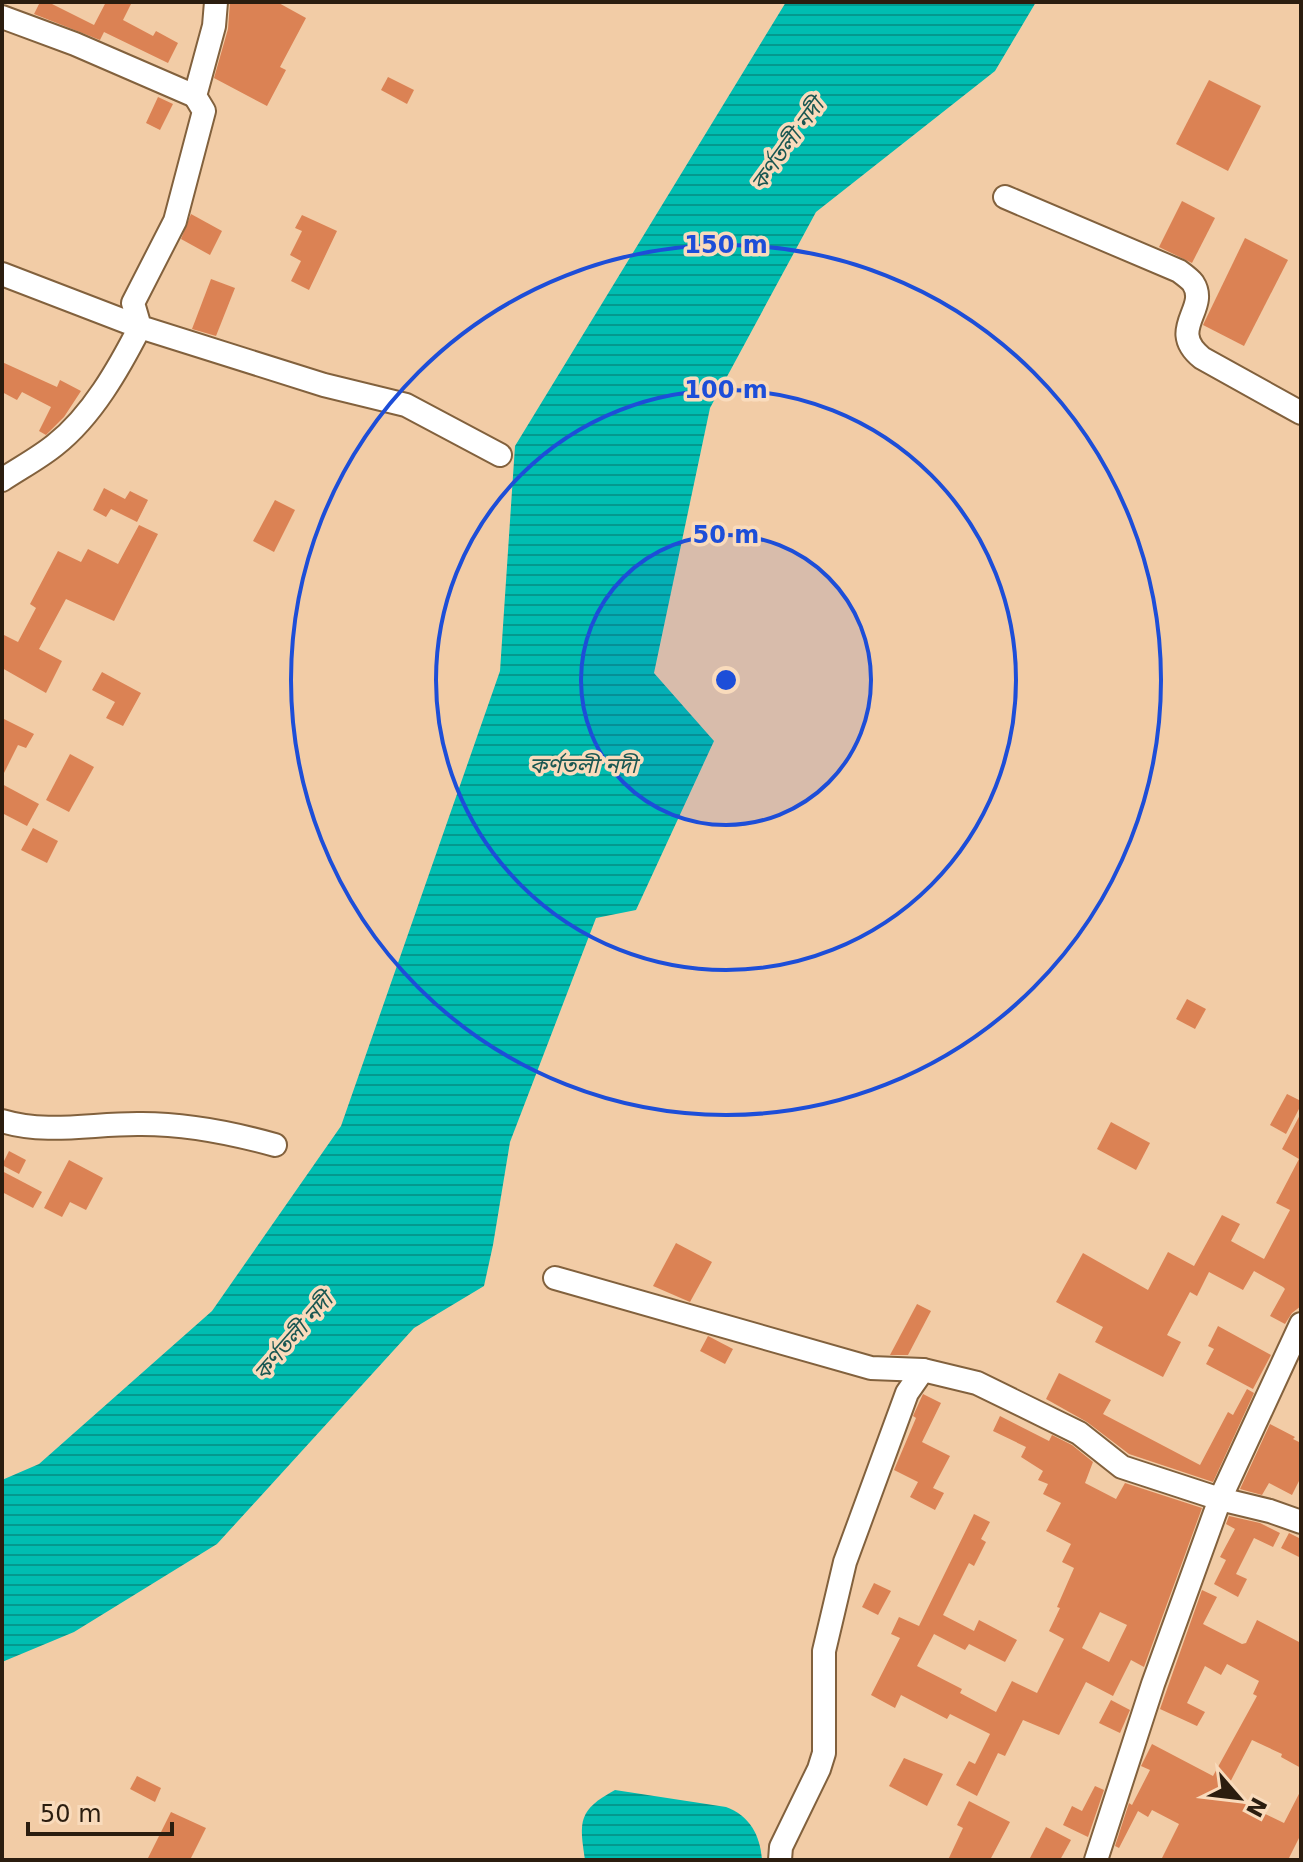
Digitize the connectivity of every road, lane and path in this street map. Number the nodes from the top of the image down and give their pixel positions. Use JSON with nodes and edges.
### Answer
{"nodes":[{"id":1,"x":216,"y":2,"type":"edge"},
{"id":2,"x":2,"y":17,"type":"edge"},
{"id":3,"x":195,"y":96,"type":"junction"},
{"id":4,"x":1005,"y":197,"type":"dead end"},
{"id":5,"x":2,"y":274,"type":"edge"},
{"id":6,"x":140,"y":327,"type":"junction"},
{"id":7,"x":1301,"y":413,"type":"edge"},
{"id":8,"x":500,"y":455,"type":"dead end"},
{"id":9,"x":2,"y":480,"type":"edge"},
{"id":10,"x":2,"y":1121,"type":"edge"},
{"id":11,"x":275,"y":1145,"type":"dead end"},
{"id":12,"x":555,"y":1278,"type":"dead end"},
{"id":13,"x":1301,"y":1324,"type":"edge"},
{"id":14,"x":923,"y":1370,"type":"junction"},
{"id":15,"x":1220,"y":1499,"type":"junction"},
{"id":16,"x":1301,"y":1522,"type":"edge"},
{"id":17,"x":780,"y":1860,"type":"edge"},
{"id":18,"x":1096,"y":1860,"type":"edge"}],
"edges":[{"from":1,"to":3,"type":"street"},
{"from":2,"to":3,"type":"street"},
{"from":3,"to":6,"type":"street"},
{"from":4,"to":7,"type":"street"},
{"from":5,"to":6,"type":"street"},
{"from":6,"to":8,"type":"street"},
{"from":6,"to":9,"type":"street"},
{"from":10,"to":11,"type":"street"},
{"from":12,"to":14,"type":"street"},
{"from":13,"to":15,"type":"street"},
{"from":14,"to":15,"type":"street"},
{"from":14,"to":17,"type":"street"},
{"from":15,"to":16,"type":"street"},
{"from":15,"to":18,"type":"street"}]}
